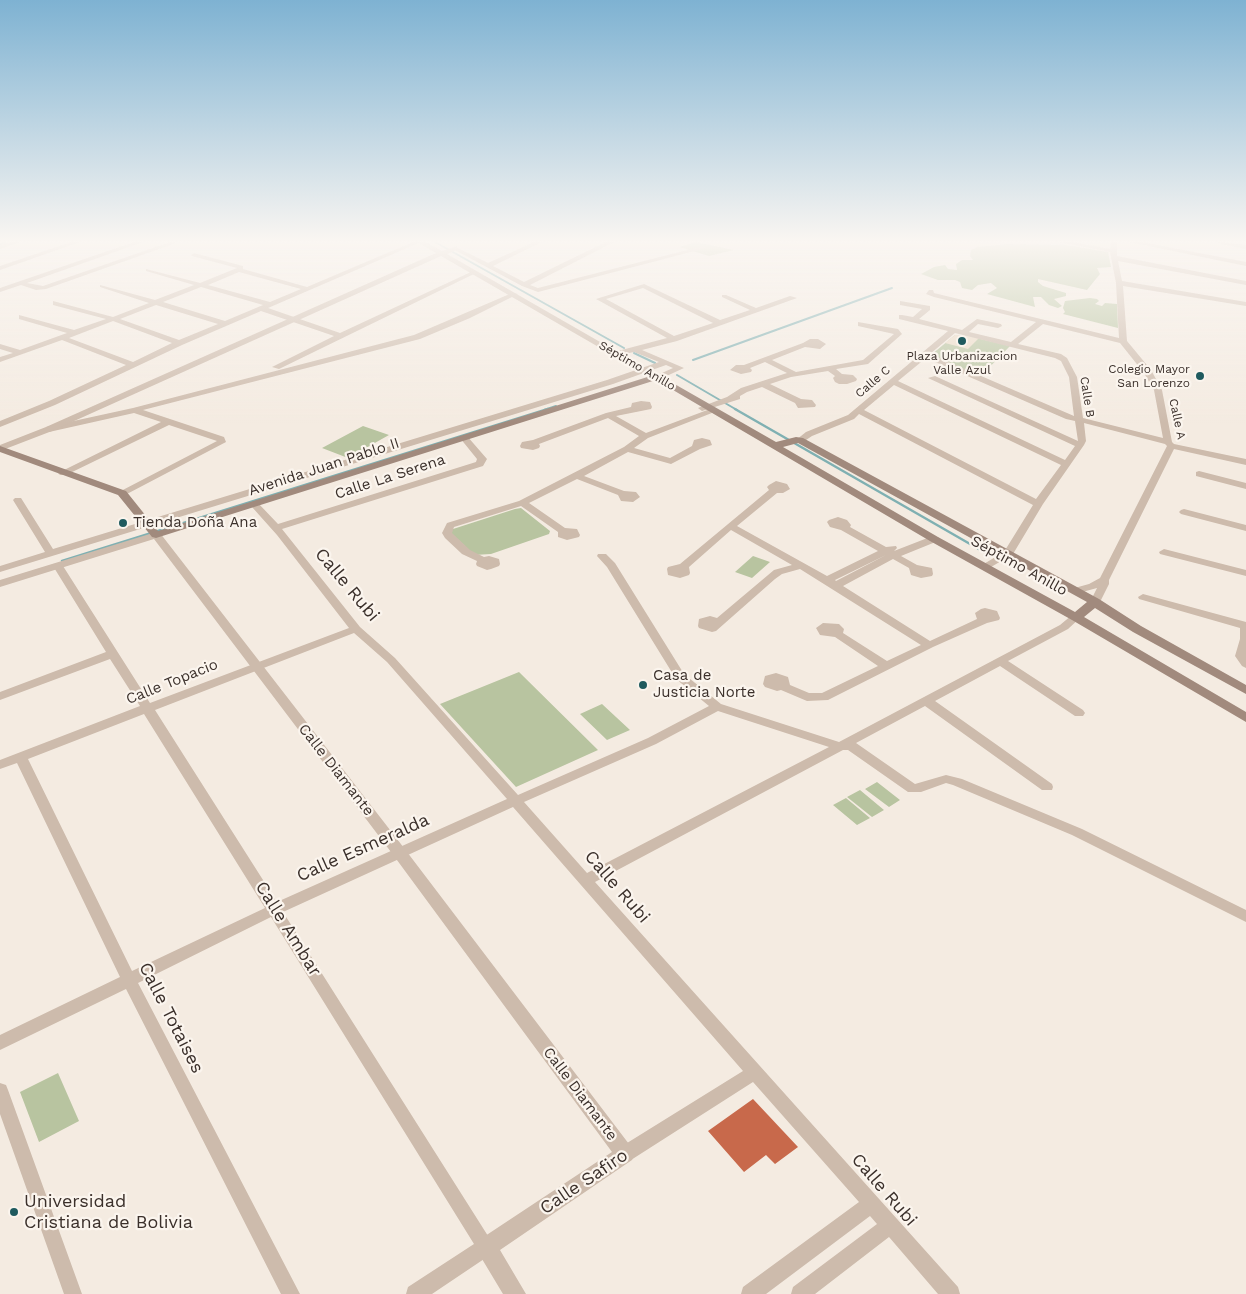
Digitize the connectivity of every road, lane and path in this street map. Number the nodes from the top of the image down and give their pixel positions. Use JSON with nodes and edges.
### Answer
{"nodes":[{"id":1,"x":158,"y":302,"type":"edge"},
{"id":2,"x":160,"y":302,"type":"edge"},
{"id":3,"x":263,"y":302,"type":"edge"},
{"id":4,"x":278,"y":302,"type":"edge"},
{"id":5,"x":331,"y":302,"type":"edge"},
{"id":6,"x":412,"y":302,"type":"edge"},
{"id":7,"x":496,"y":302,"type":"edge"},
{"id":8,"x":528,"y":302,"type":"edge"},
{"id":9,"x":606,"y":302,"type":"edge"},
{"id":10,"x":678,"y":302,"type":"edge"},
{"id":11,"x":738,"y":302,"type":"edge"},
{"id":12,"x":781,"y":302,"type":"edge"},
{"id":13,"x":959,"y":302,"type":"edge"},
{"id":14,"x":1120,"y":302,"type":"edge"},
{"id":15,"x":56,"y":303,"type":"dead end"},
{"id":16,"x":904,"y":303,"type":"dead end"},
{"id":17,"x":272,"y":305,"type":"junction"},
{"id":18,"x":263,"y":309,"type":"junction"},
{"id":19,"x":758,"y":311,"type":"junction"},
{"id":20,"x":902,"y":317,"type":"dead end"},
{"id":21,"x":22,"y":318,"type":"dead end"},
{"id":22,"x":113,"y":319,"type":"junction"},
{"id":23,"x":293,"y":320,"type":"junction"},
{"id":24,"x":914,"y":320,"type":"junction"},
{"id":25,"x":1040,"y":322,"type":"junction"},
{"id":26,"x":719,"y":323,"type":"junction"},
{"id":27,"x":227,"y":324,"type":"junction"},
{"id":28,"x":861,"y":324,"type":"dead end"},
{"id":29,"x":998,"y":326,"type":"dead end"},
{"id":30,"x":954,"y":330,"type":"junction"},
{"id":31,"x":964,"y":332,"type":"junction"},
{"id":32,"x":75,"y":333,"type":"junction"},
{"id":33,"x":341,"y":336,"type":"junction"},
{"id":34,"x":671,"y":337,"type":"junction"},
{"id":35,"x":63,"y":338,"type":"junction"},
{"id":36,"x":1123,"y":342,"type":"junction"},
{"id":37,"x":179,"y":343,"type":"junction"},
{"id":38,"x":1013,"y":344,"type":"junction"},
{"id":39,"x":808,"y":345,"type":"dead end"},
{"id":40,"x":0,"y":346,"type":"edge"},
{"id":41,"x":633,"y":349,"type":"junction"},
{"id":42,"x":21,"y":353,"type":"junction"},
{"id":43,"x":617,"y":354,"type":"junction"},
{"id":44,"x":926,"y":355,"type":"junction"},
{"id":45,"x":0,"y":360,"type":"edge"},
{"id":46,"x":766,"y":360,"type":"junction"},
{"id":47,"x":666,"y":362,"type":"junction"},
{"id":48,"x":134,"y":365,"type":"junction"},
{"id":49,"x":745,"y":367,"type":"dead end"},
{"id":50,"x":645,"y":370,"type":"junction"},
{"id":51,"x":831,"y":370,"type":"junction"},
{"id":52,"x":796,"y":376,"type":"junction"},
{"id":53,"x":840,"y":376,"type":"dead end"},
{"id":54,"x":657,"y":377,"type":"junction"},
{"id":55,"x":932,"y":378,"type":"dead end"},
{"id":56,"x":252,"y":379,"type":"junction"},
{"id":57,"x":892,"y":381,"type":"junction"},
{"id":58,"x":766,"y":386,"type":"junction"},
{"id":59,"x":800,"y":402,"type":"dead end"},
{"id":60,"x":636,"y":408,"type":"dead end"},
{"id":61,"x":710,"y":409,"type":"junction"},
{"id":62,"x":134,"y":410,"type":"junction"},
{"id":63,"x":859,"y":411,"type":"junction"},
{"id":64,"x":609,"y":415,"type":"junction"},
{"id":65,"x":1078,"y":420,"type":"junction"},
{"id":66,"x":168,"y":422,"type":"junction"},
{"id":67,"x":0,"y":424,"type":"edge"},
{"id":68,"x":49,"y":429,"type":"junction"},
{"id":69,"x":642,"y":433,"type":"junction"},
{"id":70,"x":464,"y":438,"type":"junction"},
{"id":71,"x":795,"y":440,"type":"junction"},
{"id":72,"x":533,"y":443,"type":"dead end"},
{"id":73,"x":1169,"y":444,"type":"junction"},
{"id":74,"x":699,"y":446,"type":"dead end"},
{"id":75,"x":774,"y":446,"type":"junction"},
{"id":76,"x":1080,"y":446,"type":"junction"},
{"id":77,"x":0,"y":448,"type":"edge"},
{"id":78,"x":627,"y":449,"type":"junction"},
{"id":79,"x":1246,"y":462,"type":"edge"},
{"id":80,"x":1067,"y":464,"type":"junction"},
{"id":81,"x":63,"y":473,"type":"junction"},
{"id":82,"x":1199,"y":474,"type":"dead end"},
{"id":83,"x":577,"y":476,"type":"junction"},
{"id":84,"x":1246,"y":486,"type":"edge"},
{"id":85,"x":775,"y":490,"type":"dead end"},
{"id":86,"x":122,"y":493,"type":"junction"},
{"id":87,"x":624,"y":494,"type":"dead end"},
{"id":88,"x":18,"y":500,"type":"dead end"},
{"id":89,"x":522,"y":503,"type":"junction"},
{"id":90,"x":1038,"y":504,"type":"junction"},
{"id":91,"x":255,"y":505,"type":"junction"},
{"id":92,"x":1184,"y":512,"type":"dead end"},
{"id":93,"x":730,"y":526,"type":"junction"},
{"id":94,"x":843,"y":527,"type":"dead end"},
{"id":95,"x":276,"y":528,"type":"junction"},
{"id":96,"x":1246,"y":528,"type":"edge"},
{"id":97,"x":152,"y":531,"type":"junction"},
{"id":98,"x":563,"y":531,"type":"dead end"},
{"id":99,"x":930,"y":536,"type":"junction"},
{"id":100,"x":1164,"y":552,"type":"dead end"},
{"id":101,"x":890,"y":553,"type":"junction"},
{"id":102,"x":51,"y":554,"type":"junction"},
{"id":103,"x":1008,"y":554,"type":"junction"},
{"id":104,"x":602,"y":556,"type":"dead end"},
{"id":105,"x":483,"y":560,"type":"dead end"},
{"id":106,"x":58,"y":566,"type":"junction"},
{"id":107,"x":799,"y":566,"type":"junction"},
{"id":108,"x":986,"y":567,"type":"junction"},
{"id":109,"x":682,"y":568,"type":"dead end"},
{"id":110,"x":916,"y":568,"type":"dead end"},
{"id":111,"x":0,"y":569,"type":"edge"},
{"id":112,"x":1246,"y":574,"type":"edge"},
{"id":113,"x":1104,"y":580,"type":"junction"},
{"id":114,"x":831,"y":583,"type":"junction"},
{"id":115,"x":0,"y":584,"type":"edge"},
{"id":116,"x":1075,"y":591,"type":"junction"},
{"id":117,"x":1143,"y":597,"type":"dead end"},
{"id":118,"x":1095,"y":602,"type":"junction"},
{"id":119,"x":1076,"y":617,"type":"junction"},
{"id":120,"x":986,"y":619,"type":"dead end"},
{"id":121,"x":718,"y":623,"type":"dead end"},
{"id":122,"x":1246,"y":625,"type":"edge"},
{"id":123,"x":356,"y":629,"type":"junction"},
{"id":124,"x":1137,"y":629,"type":"junction"},
{"id":125,"x":836,"y":633,"type":"dead end"},
{"id":126,"x":1114,"y":640,"type":"junction"},
{"id":127,"x":929,"y":644,"type":"junction"},
{"id":128,"x":112,"y":652,"type":"junction"},
{"id":129,"x":1000,"y":661,"type":"junction"},
{"id":130,"x":1246,"y":664,"type":"edge"},
{"id":131,"x":256,"y":666,"type":"junction"},
{"id":132,"x":887,"y":666,"type":"junction"},
{"id":133,"x":782,"y":686,"type":"dead end"},
{"id":134,"x":1246,"y":690,"type":"edge"},
{"id":135,"x":0,"y":696,"type":"edge"},
{"id":136,"x":926,"y":701,"type":"junction"},
{"id":137,"x":717,"y":707,"type":"junction"},
{"id":138,"x":148,"y":709,"type":"junction"},
{"id":139,"x":1079,"y":713,"type":"dead end"},
{"id":140,"x":1246,"y":718,"type":"edge"},
{"id":141,"x":840,"y":746,"type":"junction"},
{"id":142,"x":21,"y":758,"type":"junction"},
{"id":143,"x":0,"y":765,"type":"edge"},
{"id":144,"x":1047,"y":787,"type":"dead end"},
{"id":145,"x":517,"y":801,"type":"junction"},
{"id":146,"x":399,"y":852,"type":"junction"},
{"id":147,"x":586,"y":880,"type":"junction"},
{"id":148,"x":275,"y":909,"type":"junction"},
{"id":149,"x":1246,"y":916,"type":"edge"},
{"id":150,"x":129,"y":980,"type":"junction"},
{"id":151,"x":0,"y":1043,"type":"edge"},
{"id":152,"x":755,"y":1072,"type":"junction"},
{"id":153,"x":0,"y":1090,"type":"edge"},
{"id":154,"x":625,"y":1154,"type":"junction"},
{"id":155,"x":871,"y":1204,"type":"junction"},
{"id":156,"x":890,"y":1226,"type":"junction"},
{"id":157,"x":486,"y":1247,"type":"junction"},
{"id":158,"x":73,"y":1294,"type":"edge"},
{"id":159,"x":290,"y":1294,"type":"edge"},
{"id":160,"x":415,"y":1294,"type":"edge"},
{"id":161,"x":514,"y":1294,"type":"edge"},
{"id":162,"x":750,"y":1294,"type":"edge"},
{"id":163,"x":800,"y":1294,"type":"edge"},
{"id":164,"x":951,"y":1294,"type":"edge"}],
"edges":[{"from":1,"to":22,"type":"street"},
{"from":2,"to":27,"type":"street"},
{"from":3,"to":17,"type":"street"},
{"from":4,"to":17,"type":"street"},
{"from":5,"to":23,"type":"street"},
{"from":6,"to":33,"type":"street"},
{"from":7,"to":56,"type":"street"},
{"from":8,"to":43,"type":"street","name":"Séptimo Anillo"},
{"from":9,"to":34,"type":"street"},
{"from":10,"to":26,"type":"street"},
{"from":11,"to":19,"type":"street"},
{"from":12,"to":19,"type":"street"},
{"from":13,"to":25,"type":"street"},
{"from":14,"to":36,"type":"street"},
{"from":15,"to":22,"type":"street"},
{"from":16,"to":24,"type":"street"},
{"from":17,"to":18,"type":"street"},
{"from":18,"to":23,"type":"street"},
{"from":18,"to":27,"type":"street"},
{"from":19,"to":26,"type":"street"},
{"from":20,"to":24,"type":"street","name":"Calle B"},
{"from":21,"to":32,"type":"street"},
{"from":22,"to":32,"type":"street"},
{"from":22,"to":37,"type":"street"},
{"from":23,"to":33,"type":"street"},
{"from":23,"to":68,"type":"street"},
{"from":24,"to":30,"type":"street","name":"Calle B"},
{"from":25,"to":36,"type":"street"},
{"from":25,"to":38,"type":"street"},
{"from":26,"to":34,"type":"street"},
{"from":27,"to":37,"type":"street"},
{"from":28,"to":51,"type":"street"},
{"from":29,"to":31,"type":"street"},
{"from":30,"to":31,"type":"street","name":"Calle B"},
{"from":30,"to":44,"type":"street","name":"Calle C"},
{"from":31,"to":38,"type":"street","name":"Calle B"},
{"from":32,"to":35,"type":"street"},
{"from":33,"to":56,"type":"street"},
{"from":34,"to":41,"type":"street"},
{"from":35,"to":42,"type":"street"},
{"from":35,"to":48,"type":"street"},
{"from":36,"to":73,"type":"street","name":"Calle A"},
{"from":37,"to":48,"type":"street"},
{"from":38,"to":65,"type":"street","name":"Calle B"},
{"from":39,"to":46,"type":"street"},
{"from":40,"to":42,"type":"street"},
{"from":41,"to":43,"type":"street"},
{"from":41,"to":47,"type":"street"},
{"from":42,"to":45,"type":"street"},
{"from":43,"to":50,"type":"street","name":"Séptimo Anillo"},
{"from":44,"to":57,"type":"street","name":"Calle C"},
{"from":44,"to":65,"type":"street"},
{"from":46,"to":49,"type":"street"},
{"from":46,"to":52,"type":"street"},
{"from":47,"to":50,"type":"street"},
{"from":47,"to":54,"type":"street"},
{"from":48,"to":67,"type":"street"},
{"from":50,"to":54,"type":"street","name":"Séptimo Anillo"},
{"from":50,"to":97,"type":"street"},
{"from":51,"to":52,"type":"street"},
{"from":51,"to":53,"type":"street"},
{"from":52,"to":58,"type":"street"},
{"from":54,"to":61,"type":"main road","name":"Séptimo Anillo"},
{"from":54,"to":70,"type":"main road","name":"Avenida Juan Pablo II"},
{"from":55,"to":76,"type":"street"},
{"from":56,"to":62,"type":"street"},
{"from":57,"to":63,"type":"street","name":"Calle C"},
{"from":57,"to":80,"type":"street"},
{"from":58,"to":59,"type":"street"},
{"from":58,"to":61,"type":"street"},
{"from":60,"to":64,"type":"street"},
{"from":61,"to":69,"type":"street"},
{"from":61,"to":75,"type":"main road","name":"Séptimo Anillo"},
{"from":62,"to":66,"type":"street"},
{"from":62,"to":68,"type":"street"},
{"from":63,"to":71,"type":"street","name":"Calle C"},
{"from":63,"to":90,"type":"street"},
{"from":64,"to":69,"type":"street"},
{"from":64,"to":72,"type":"street"},
{"from":65,"to":73,"type":"street"},
{"from":65,"to":76,"type":"street","name":"Calle B"},
{"from":66,"to":81,"type":"street"},
{"from":66,"to":86,"type":"street"},
{"from":68,"to":77,"type":"street"},
{"from":69,"to":78,"type":"street"},
{"from":70,"to":91,"type":"main road","name":"Avenida Juan Pablo II"},
{"from":70,"to":95,"type":"street","name":"Calle La Serena"},
{"from":71,"to":75,"type":"main road"},
{"from":71,"to":103,"type":"main road","name":"Séptimo Anillo"},
{"from":73,"to":79,"type":"street"},
{"from":73,"to":113,"type":"street","name":"Calle A"},
{"from":74,"to":78,"type":"street"},
{"from":75,"to":99,"type":"main road","name":"Séptimo Anillo"},
{"from":76,"to":80,"type":"street"},
{"from":77,"to":81,"type":"main road"},
{"from":78,"to":83,"type":"street"},
{"from":80,"to":90,"type":"street"},
{"from":81,"to":86,"type":"main road"},
{"from":82,"to":84,"type":"street"},
{"from":83,"to":87,"type":"street"},
{"from":83,"to":89,"type":"street"},
{"from":85,"to":93,"type":"street"},
{"from":86,"to":97,"type":"main road","name":"Calle Diamante"},
{"from":88,"to":102,"type":"street"},
{"from":89,"to":98,"type":"street"},
{"from":89,"to":105,"type":"street"},
{"from":90,"to":103,"type":"street"},
{"from":91,"to":95,"type":"street","name":"Calle Rubi"},
{"from":91,"to":97,"type":"main road","name":"Avenida Juan Pablo II"},
{"from":92,"to":96,"type":"street"},
{"from":93,"to":107,"type":"street"},
{"from":93,"to":109,"type":"street"},
{"from":94,"to":101,"type":"street"},
{"from":95,"to":123,"type":"street","name":"Calle Rubi"},
{"from":97,"to":102,"type":"street"},
{"from":97,"to":106,"type":"street","name":"Avenida Juan Pablo II"},
{"from":97,"to":131,"type":"street","name":"Calle Diamante"},
{"from":99,"to":101,"type":"street"},
{"from":99,"to":108,"type":"main road","name":"Séptimo Anillo"},
{"from":100,"to":112,"type":"street"},
{"from":101,"to":110,"type":"street"},
{"from":101,"to":114,"type":"street"},
{"from":102,"to":111,"type":"street"},
{"from":103,"to":108,"type":"street"},
{"from":103,"to":116,"type":"main road","name":"Séptimo Anillo"},
{"from":104,"to":137,"type":"street"},
{"from":106,"to":115,"type":"street","name":"Avenida Juan Pablo II"},
{"from":106,"to":128,"type":"street","name":"Calle Ambar"},
{"from":107,"to":114,"type":"street"},
{"from":107,"to":121,"type":"street"},
{"from":108,"to":119,"type":"main road","name":"Séptimo Anillo"},
{"from":113,"to":116,"type":"street"},
{"from":113,"to":118,"type":"street","name":"Calle A"},
{"from":114,"to":127,"type":"street"},
{"from":116,"to":118,"type":"main road","name":"Séptimo Anillo"},
{"from":117,"to":122,"type":"street"},
{"from":118,"to":119,"type":"main road"},
{"from":118,"to":124,"type":"main road","name":"Séptimo Anillo"},
{"from":119,"to":126,"type":"main road","name":"Séptimo Anillo"},
{"from":119,"to":129,"type":"street"},
{"from":120,"to":127,"type":"street"},
{"from":122,"to":130,"type":"street"},
{"from":123,"to":131,"type":"street","name":"Calle Topacio"},
{"from":123,"to":145,"type":"street","name":"Calle Rubi"},
{"from":124,"to":126,"type":"main road"},
{"from":124,"to":134,"type":"main road","name":"Séptimo Anillo"},
{"from":125,"to":132,"type":"street"},
{"from":126,"to":140,"type":"main road","name":"Séptimo Anillo"},
{"from":127,"to":132,"type":"street"},
{"from":128,"to":135,"type":"street"},
{"from":128,"to":138,"type":"street","name":"Calle Ambar"},
{"from":129,"to":136,"type":"street"},
{"from":129,"to":139,"type":"street"},
{"from":131,"to":138,"type":"street","name":"Calle Topacio"},
{"from":131,"to":146,"type":"street","name":"Calle Diamante"},
{"from":132,"to":133,"type":"street"},
{"from":136,"to":141,"type":"street"},
{"from":136,"to":144,"type":"street"},
{"from":137,"to":141,"type":"street"},
{"from":137,"to":145,"type":"street","name":"Calle Esmeralda"},
{"from":138,"to":142,"type":"street","name":"Calle Topacio"},
{"from":138,"to":148,"type":"street","name":"Calle Ambar"},
{"from":141,"to":147,"type":"street"},
{"from":141,"to":149,"type":"street"},
{"from":142,"to":143,"type":"street","name":"Calle Topacio"},
{"from":142,"to":150,"type":"street","name":"Calle Totaises"},
{"from":145,"to":146,"type":"street","name":"Calle Esmeralda"},
{"from":145,"to":147,"type":"street","name":"Calle Rubi"},
{"from":146,"to":148,"type":"street","name":"Calle Esmeralda"},
{"from":146,"to":154,"type":"street","name":"Calle Diamante"},
{"from":147,"to":152,"type":"street","name":"Calle Rubi"},
{"from":148,"to":150,"type":"street","name":"Calle Esmeralda"},
{"from":148,"to":157,"type":"street","name":"Calle Ambar"},
{"from":150,"to":151,"type":"street","name":"Calle Esmeralda"},
{"from":150,"to":159,"type":"street","name":"Calle Totaises"},
{"from":152,"to":154,"type":"street","name":"Calle Safiro"},
{"from":152,"to":155,"type":"street","name":"Calle Rubi"},
{"from":153,"to":158,"type":"street"},
{"from":154,"to":157,"type":"street","name":"Calle Safiro"},
{"from":155,"to":156,"type":"street","name":"Calle Rubi"},
{"from":155,"to":162,"type":"street"},
{"from":156,"to":163,"type":"street"},
{"from":156,"to":164,"type":"street","name":"Calle Rubi"},
{"from":157,"to":160,"type":"street","name":"Calle Safiro"},
{"from":157,"to":161,"type":"street","name":"Calle Ambar"}]}
